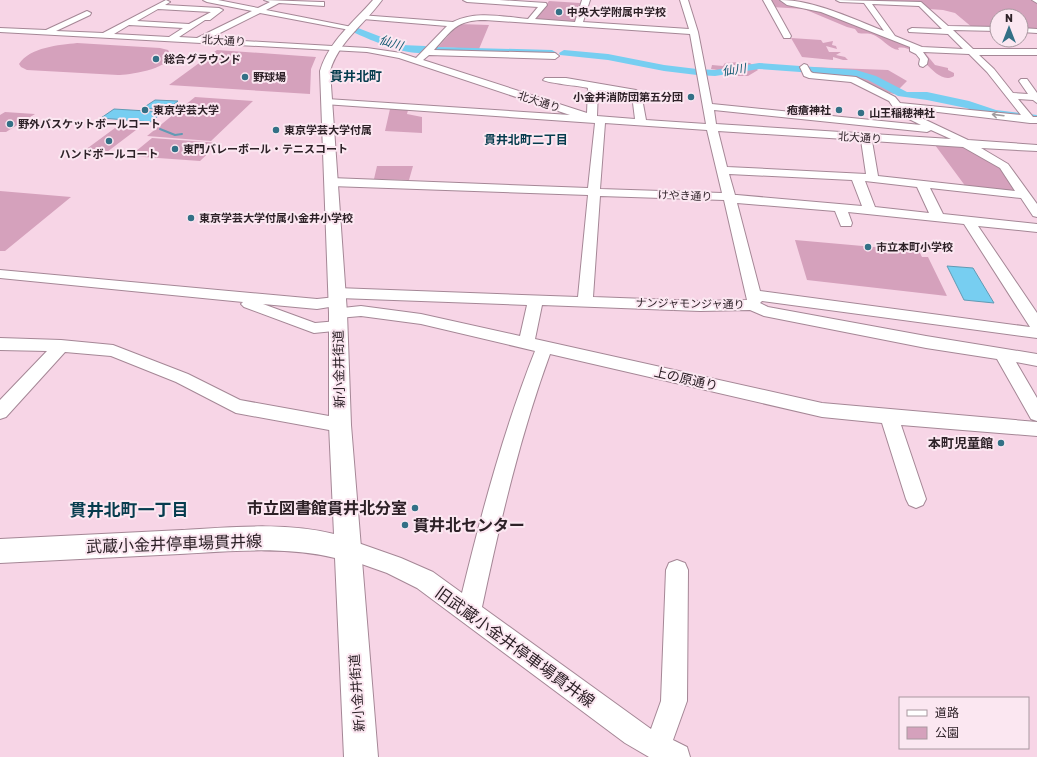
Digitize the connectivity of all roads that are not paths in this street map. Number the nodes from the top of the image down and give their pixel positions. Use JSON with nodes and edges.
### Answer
{"nodes":[{"id":1,"x":170,"y":0,"type":"edge"},
{"id":2,"x":207,"y":0,"type":"edge"},
{"id":3,"x":268,"y":0,"type":"edge"},
{"id":4,"x":279,"y":0,"type":"edge"},
{"id":5,"x":328,"y":0,"type":"edge"},
{"id":6,"x":378,"y":0,"type":"edge"},
{"id":7,"x":467,"y":0,"type":"edge"},
{"id":8,"x":586,"y":0,"type":"edge"},
{"id":9,"x":684,"y":0,"type":"edge"},
{"id":10,"x":767,"y":0,"type":"edge"},
{"id":11,"x":784,"y":0,"type":"edge"},
{"id":12,"x":837,"y":0,"type":"edge"},
{"id":13,"x":840,"y":0,"type":"edge"},
{"id":14,"x":866,"y":1,"type":"edge"},
{"id":15,"x":321,"y":4,"type":"junction"},
{"id":16,"x":157,"y":7,"type":"junction"},
{"id":17,"x":472,"y":9,"type":"edge"},
{"id":18,"x":261,"y":11,"type":"junction"},
{"id":19,"x":87,"y":13,"type":"dead end"},
{"id":20,"x":188,"y":17,"type":"dead end"},
{"id":21,"x":363,"y":17,"type":"junction"},
{"id":22,"x":203,"y":18,"type":"junction"},
{"id":23,"x":299,"y":18,"type":"junction"},
{"id":24,"x":848,"y":20,"type":"junction"},
{"id":25,"x":530,"y":21,"type":"junction"},
{"id":26,"x":68,"y":22,"type":"junction"},
{"id":27,"x":84,"y":23,"type":"dead end"},
{"id":28,"x":108,"y":24,"type":"dead end"},
{"id":29,"x":126,"y":24,"type":"junction"},
{"id":30,"x":455,"y":24,"type":"junction"},
{"id":31,"x":578,"y":25,"type":"junction"},
{"id":32,"x":190,"y":26,"type":"junction"},
{"id":33,"x":352,"y":29,"type":"junction"},
{"id":34,"x":0,"y":30,"type":"edge"},
{"id":35,"x":948,"y":30,"type":"junction"},
{"id":36,"x":989,"y":30,"type":"edge"},
{"id":37,"x":47,"y":32,"type":"junction"},
{"id":38,"x":694,"y":32,"type":"junction"},
{"id":39,"x":106,"y":35,"type":"junction"},
{"id":40,"x":788,"y":36,"type":"dead end"},
{"id":41,"x":892,"y":37,"type":"junction"},
{"id":42,"x":171,"y":39,"type":"junction"},
{"id":43,"x":957,"y":39,"type":"junction"},
{"id":44,"x":200,"y":40,"type":"junction"},
{"id":45,"x":335,"y":48,"type":"junction"},
{"id":46,"x":919,"y":48,"type":"junction"},
{"id":47,"x":430,"y":50,"type":"junction"},
{"id":48,"x":970,"y":52,"type":"junction"},
{"id":49,"x":1036,"y":52,"type":"edge"},
{"id":50,"x":555,"y":56,"type":"dead end"},
{"id":51,"x":416,"y":61,"type":"junction"},
{"id":52,"x":923,"y":64,"type":"dead end"},
{"id":53,"x":805,"y":69,"type":"dead end"},
{"id":54,"x":548,"y":80,"type":"dead end"},
{"id":55,"x":1024,"y":81,"type":"dead end"},
{"id":56,"x":592,"y":86,"type":"junction"},
{"id":57,"x":1009,"y":95,"type":"junction"},
{"id":58,"x":1036,"y":99,"type":"edge"},
{"id":59,"x":327,"y":102,"type":"junction"},
{"id":60,"x":707,"y":106,"type":"junction"},
{"id":61,"x":900,"y":106,"type":"junction"},
{"id":62,"x":596,"y":119,"type":"junction"},
{"id":63,"x":1032,"y":119,"type":"edge"},
{"id":64,"x":641,"y":122,"type":"junction"},
{"id":65,"x":712,"y":128,"type":"junction"},
{"id":66,"x":943,"y":130,"type":"junction"},
{"id":67,"x":865,"y":138,"type":"junction"},
{"id":68,"x":968,"y":145,"type":"junction"},
{"id":69,"x":1037,"y":148,"type":"edge"},
{"id":70,"x":722,"y":170,"type":"junction"},
{"id":71,"x":857,"y":177,"type":"junction"},
{"id":72,"x":872,"y":178,"type":"junction"},
{"id":73,"x":331,"y":182,"type":"junction"},
{"id":74,"x":921,"y":183,"type":"junction"},
{"id":75,"x":595,"y":192,"type":"junction"},
{"id":76,"x":1023,"y":195,"type":"junction"},
{"id":77,"x":729,"y":197,"type":"junction"},
{"id":78,"x":840,"y":208,"type":"junction"},
{"id":79,"x":870,"y":210,"type":"junction"},
{"id":80,"x":1037,"y":213,"type":"edge"},
{"id":81,"x":938,"y":217,"type":"junction"},
{"id":82,"x":968,"y":220,"type":"junction"},
{"id":83,"x":846,"y":223,"type":"dead end"},
{"id":84,"x":1037,"y":228,"type":"edge"},
{"id":85,"x":0,"y":274,"type":"edge"},
{"id":86,"x":230,"y":297,"type":"junction"},
{"id":87,"x":536,"y":299,"type":"junction"},
{"id":88,"x":753,"y":300,"type":"junction"},
{"id":89,"x":585,"y":301,"type":"junction"},
{"id":90,"x":338,"y":308,"type":"junction"},
{"id":91,"x":1037,"y":324,"type":"edge"},
{"id":92,"x":1037,"y":333,"type":"edge"},
{"id":93,"x":526,"y":342,"type":"junction"},
{"id":94,"x":0,"y":344,"type":"edge"},
{"id":95,"x":61,"y":346,"type":"junction"},
{"id":96,"x":545,"y":346,"type":"junction"},
{"id":97,"x":1003,"y":354,"type":"junction"},
{"id":98,"x":1037,"y":360,"type":"edge"},
{"id":99,"x":0,"y":412,"type":"edge"},
{"id":100,"x":1037,"y":414,"type":"edge"},
{"id":101,"x":889,"y":417,"type":"junction"},
{"id":102,"x":340,"y":425,"type":"junction"},
{"id":103,"x":1037,"y":429,"type":"edge"},
{"id":104,"x":916,"y":499,"type":"dead end"},
{"id":105,"x":347,"y":549,"type":"junction"},
{"id":106,"x":0,"y":551,"type":"edge"},
{"id":107,"x":677,"y":570,"type":"dead end"},
{"id":108,"x":469,"y":612,"type":"junction"},
{"id":109,"x":667,"y":752,"type":"edge"},
{"id":110,"x":361,"y":757,"type":"edge"}],
"edges":[{"from":1,"to":16,"type":"street"},
{"from":2,"to":18,"type":"street"},
{"from":3,"to":4,"type":"street"},
{"from":4,"to":15,"type":"street"},
{"from":4,"to":18,"type":"street"},
{"from":5,"to":15,"type":"street"},
{"from":6,"to":21,"type":"main road","name":"新小金井街道"},
{"from":7,"to":17,"type":"street"},
{"from":8,"to":31,"type":"street"},
{"from":9,"to":38,"type":"street","name":"ナンジャモンジャ通り"},
{"from":10,"to":40,"type":"street"},
{"from":11,"to":24,"type":"street"},
{"from":12,"to":24,"type":"street"},
{"from":13,"to":14,"type":"street"},
{"from":14,"to":35,"type":"street"},
{"from":14,"to":41,"type":"street"},
{"from":15,"to":23,"type":"street"},
{"from":16,"to":22,"type":"street"},
{"from":16,"to":29,"type":"street"},
{"from":17,"to":25,"type":"street"},
{"from":17,"to":25,"type":"street"},
{"from":17,"to":30,"type":"street"},
{"from":18,"to":23,"type":"street"},
{"from":18,"to":44,"type":"street"},
{"from":19,"to":26,"type":"street"},
{"from":20,"to":22,"type":"street"},
{"from":21,"to":30,"type":"street"},
{"from":21,"to":33,"type":"main road","name":"新小金井街道"},
{"from":22,"to":32,"type":"street"},
{"from":23,"to":33,"type":"street"},
{"from":24,"to":41,"type":"street"},
{"from":25,"to":31,"type":"street"},
{"from":26,"to":27,"type":"street"},
{"from":26,"to":37,"type":"street"},
{"from":28,"to":29,"type":"street"},
{"from":29,"to":32,"type":"street"},
{"from":29,"to":39,"type":"street"},
{"from":30,"to":47,"type":"street"},
{"from":31,"to":38,"type":"street"},
{"from":32,"to":42,"type":"street"},
{"from":33,"to":45,"type":"main road","name":"新小金井街道"},
{"from":34,"to":37,"type":"street","name":"北大通り"},
{"from":35,"to":36,"type":"street"},
{"from":35,"to":43,"type":"street"},
{"from":35,"to":43,"type":"street"},
{"from":37,"to":39,"type":"street","name":"北大通り"},
{"from":38,"to":60,"type":"street","name":"ナンジャモンジャ通り"},
{"from":39,"to":42,"type":"street","name":"北大通り"},
{"from":41,"to":46,"type":"street"},
{"from":42,"to":44,"type":"street","name":"北大通り"},
{"from":43,"to":48,"type":"street"},
{"from":44,"to":45,"type":"street","name":"北大通り"},
{"from":45,"to":51,"type":"street","name":"北大通り"},
{"from":45,"to":59,"type":"main road","name":"新小金井街道"},
{"from":46,"to":48,"type":"street"},
{"from":46,"to":52,"type":"street"},
{"from":47,"to":50,"type":"street"},
{"from":47,"to":51,"type":"street"},
{"from":48,"to":49,"type":"street"},
{"from":48,"to":57,"type":"street"},
{"from":51,"to":62,"type":"street","name":"北大通り"},
{"from":53,"to":61,"type":"street"},
{"from":54,"to":56,"type":"street"},
{"from":55,"to":58,"type":"street"},
{"from":56,"to":62,"type":"street"},
{"from":56,"to":64,"type":"street"},
{"from":57,"to":58,"type":"street"},
{"from":57,"to":63,"type":"street"},
{"from":59,"to":62,"type":"street"},
{"from":59,"to":73,"type":"main road","name":"新小金井街道"},
{"from":60,"to":65,"type":"street","name":"ナンジャモンジャ通り"},
{"from":60,"to":66,"type":"street"},
{"from":63,"to":61,"type":"street","one_way":true},
{"from":61,"to":66,"type":"street"},
{"from":62,"to":64,"type":"street","name":"北大通り"},
{"from":62,"to":75,"type":"street"},
{"from":64,"to":65,"type":"street","name":"北大通り"},
{"from":65,"to":67,"type":"street","name":"北大通り"},
{"from":65,"to":70,"type":"street","name":"ナンジャモンジャ通り"},
{"from":66,"to":68,"type":"street"},
{"from":67,"to":68,"type":"street","name":"北大通り"},
{"from":67,"to":72,"type":"street"},
{"from":68,"to":69,"type":"street","name":"北大通り"},
{"from":68,"to":76,"type":"street"},
{"from":70,"to":71,"type":"street"},
{"from":70,"to":77,"type":"street","name":"ナンジャモンジャ通り"},
{"from":71,"to":72,"type":"street"},
{"from":71,"to":79,"type":"street"},
{"from":72,"to":74,"type":"street"},
{"from":73,"to":75,"type":"street","name":"けやき通り"},
{"from":73,"to":90,"type":"main road","name":"新小金井街道"},
{"from":74,"to":76,"type":"street"},
{"from":74,"to":81,"type":"street"},
{"from":75,"to":77,"type":"street","name":"けやき通り"},
{"from":75,"to":89,"type":"street"},
{"from":76,"to":80,"type":"street"},
{"from":77,"to":78,"type":"street","name":"けやき通り"},
{"from":77,"to":88,"type":"street","name":"ナンジャモンジャ通り"},
{"from":78,"to":79,"type":"street","name":"けやき通り"},
{"from":78,"to":83,"type":"street"},
{"from":79,"to":81,"type":"street","name":"けやき通り"},
{"from":81,"to":82,"type":"street","name":"けやき通り"},
{"from":82,"to":84,"type":"street","name":"けやき通り"},
{"from":82,"to":91,"type":"street"},
{"from":85,"to":86,"type":"street"},
{"from":86,"to":90,"type":"street"},
{"from":86,"to":90,"type":"street"},
{"from":87,"to":89,"type":"street","name":"ナンジャモンジャ通り"},
{"from":87,"to":90,"type":"street","name":"ナンジャモンジャ通り"},
{"from":87,"to":93,"type":"street"},
{"from":88,"to":89,"type":"street","name":"ナンジャモンジャ通り"},
{"from":88,"to":92,"type":"street"},
{"from":88,"to":97,"type":"street"},
{"from":90,"to":93,"type":"street","name":"上の原通り"},
{"from":90,"to":102,"type":"main road","name":"新小金井街道"},
{"from":93,"to":96,"type":"street","name":"上の原通り"},
{"from":94,"to":95,"type":"street"},
{"from":95,"to":99,"type":"street"},
{"from":95,"to":102,"type":"street"},
{"from":96,"to":101,"type":"street","name":"上の原通り"},
{"from":96,"to":108,"type":"street"},
{"from":97,"to":98,"type":"street"},
{"from":97,"to":100,"type":"street"},
{"from":101,"to":103,"type":"street","name":"上の原通り"},
{"from":101,"to":104,"type":"street"},
{"from":102,"to":105,"type":"main road","name":"新小金井街道"},
{"from":105,"to":106,"type":"main road","name":"武蔵小金井停車場貫井線"},
{"from":105,"to":108,"type":"street","name":"旧武蔵小金井停車場貫井線"},
{"from":105,"to":110,"type":"main road","name":"新小金井街道"},
{"from":107,"to":109,"type":"street"},
{"from":108,"to":109,"type":"street","name":"旧武蔵小金井停車場貫井線"}]}
